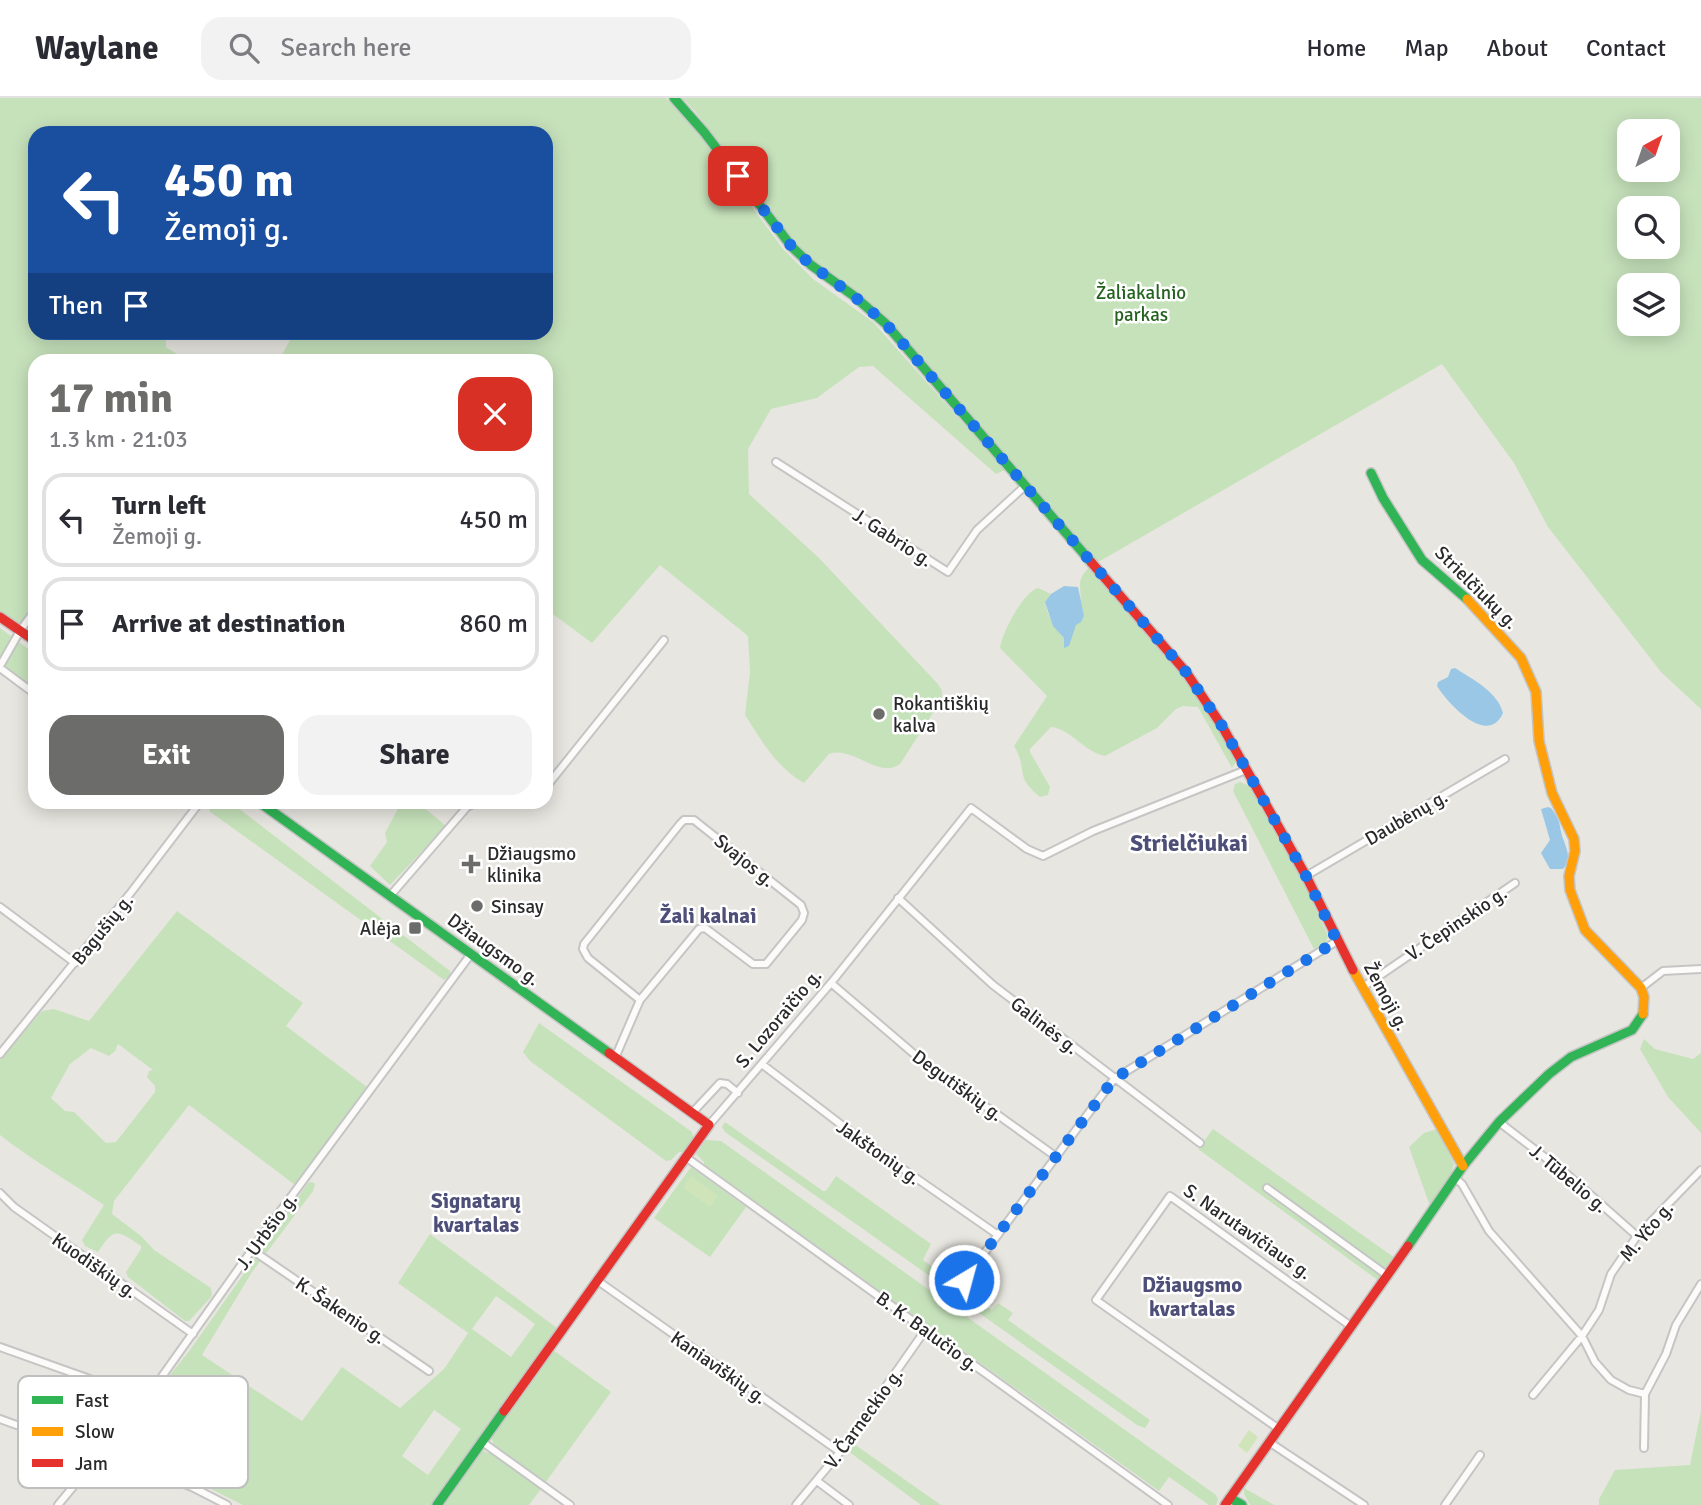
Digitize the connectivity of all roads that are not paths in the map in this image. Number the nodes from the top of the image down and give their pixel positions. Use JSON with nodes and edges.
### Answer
{"nodes":[{"id":1,"x":674,"y":98,"type":"edge"},
{"id":2,"x":776,"y":462,"type":"dead end"},
{"id":3,"x":1371,"y":474,"type":"dead end"},
{"id":4,"x":1025,"y":486,"type":"junction"},
{"id":5,"x":0,"y":617,"type":"edge"},
{"id":6,"x":28,"y":620,"type":"edge"},
{"id":7,"x":20,"y":631,"type":"junction"},
{"id":8,"x":28,"y":637,"type":"edge"},
{"id":9,"x":664,"y":640,"type":"dead end"},
{"id":10,"x":0,"y":667,"type":"edge"},
{"id":11,"x":28,"y":689,"type":"edge"},
{"id":12,"x":1505,"y":759,"type":"dead end"},
{"id":13,"x":1246,"y":770,"type":"junction"},
{"id":14,"x":553,"y":778,"type":"edge"},
{"id":15,"x":195,"y":809,"type":"edge"},
{"id":16,"x":268,"y":809,"type":"edge"},
{"id":17,"x":465,"y":809,"type":"edge"},
{"id":18,"x":1306,"y":876,"type":"junction"},
{"id":19,"x":1516,"y":883,"type":"dead end"},
{"id":20,"x":390,"y":897,"type":"junction"},
{"id":21,"x":898,"y":898,"type":"junction"},
{"id":22,"x":0,"y":907,"type":"edge"},
{"id":23,"x":1337,"y":941,"type":"junction"},
{"id":24,"x":471,"y":954,"type":"junction"},
{"id":25,"x":75,"y":963,"type":"junction"},
{"id":26,"x":1701,"y":969,"type":"edge"},
{"id":27,"x":831,"y":983,"type":"junction"},
{"id":28,"x":1363,"y":987,"type":"junction"},
{"id":29,"x":1641,"y":988,"type":"junction"},
{"id":30,"x":640,"y":1000,"type":"junction"},
{"id":31,"x":0,"y":1054,"type":"edge"},
{"id":32,"x":615,"y":1058,"type":"junction"},
{"id":33,"x":763,"y":1065,"type":"junction"},
{"id":34,"x":1114,"y":1079,"type":"junction"},
{"id":35,"x":738,"y":1093,"type":"junction"},
{"id":36,"x":692,"y":1113,"type":"junction"},
{"id":37,"x":1499,"y":1122,"type":"junction"},
{"id":38,"x":709,"y":1125,"type":"junction"},
{"id":39,"x":1200,"y":1143,"type":"dead end"},
{"id":40,"x":1055,"y":1156,"type":"junction"},
{"id":41,"x":687,"y":1158,"type":"junction"},
{"id":42,"x":1462,"y":1166,"type":"junction"},
{"id":43,"x":1701,"y":1170,"type":"edge"},
{"id":44,"x":1455,"y":1178,"type":"junction"},
{"id":45,"x":1267,"y":1188,"type":"dead end"},
{"id":46,"x":0,"y":1193,"type":"edge"},
{"id":47,"x":998,"y":1235,"type":"junction"},
{"id":48,"x":1637,"y":1236,"type":"junction"},
{"id":49,"x":252,"y":1250,"type":"junction"},
{"id":50,"x":1388,"y":1276,"type":"junction"},
{"id":51,"x":598,"y":1280,"type":"junction"},
{"id":52,"x":1701,"y":1284,"type":"edge"},
{"id":53,"x":950,"y":1299,"type":"dead end"},
{"id":54,"x":1352,"y":1327,"type":"junction"},
{"id":55,"x":926,"y":1329,"type":"junction"},
{"id":56,"x":193,"y":1334,"type":"junction"},
{"id":57,"x":1583,"y":1336,"type":"junction"},
{"id":58,"x":0,"y":1347,"type":"edge"},
{"id":59,"x":429,"y":1371,"type":"dead end"},
{"id":60,"x":81,"y":1376,"type":"edge"},
{"id":61,"x":163,"y":1376,"type":"edge"},
{"id":62,"x":1645,"y":1394,"type":"junction"},
{"id":63,"x":1533,"y":1395,"type":"dead end"},
{"id":64,"x":0,"y":1419,"type":"edge"},
{"id":65,"x":18,"y":1426,"type":"edge"},
{"id":66,"x":1279,"y":1429,"type":"junction"},
{"id":67,"x":481,"y":1441,"type":"junction"},
{"id":68,"x":1269,"y":1442,"type":"junction"},
{"id":69,"x":1644,"y":1448,"type":"dead end"},
{"id":70,"x":840,"y":1452,"type":"junction"},
{"id":71,"x":1480,"y":1455,"type":"dead end"},
{"id":72,"x":817,"y":1481,"type":"junction"},
{"id":73,"x":72,"y":1488,"type":"edge"},
{"id":74,"x":194,"y":1488,"type":"edge"},
{"id":75,"x":1227,"y":1501,"type":"edge"},
{"id":76,"x":58,"y":1505,"type":"edge"},
{"id":77,"x":226,"y":1505,"type":"edge"},
{"id":78,"x":437,"y":1505,"type":"edge"},
{"id":79,"x":570,"y":1505,"type":"edge"},
{"id":80,"x":796,"y":1505,"type":"edge"},
{"id":81,"x":849,"y":1505,"type":"edge"},
{"id":82,"x":1168,"y":1505,"type":"edge"},
{"id":83,"x":1242,"y":1505,"type":"edge"},
{"id":84,"x":1364,"y":1505,"type":"edge"},
{"id":85,"x":1445,"y":1505,"type":"edge"}],
"edges":[{"from":1,"to":4,"type":"street","name":"Žemoji g."},
{"from":2,"to":4,"type":"street","name":"J. Gabrio g."},
{"from":3,"to":29,"type":"street","name":"Strielčiukų g."},
{"from":4,"to":13,"type":"street","name":"Žemoji g."},
{"from":5,"to":7,"type":"street"},
{"from":6,"to":7,"type":"street"},
{"from":7,"to":8,"type":"street"},
{"from":7,"to":10,"type":"street"},
{"from":9,"to":14,"type":"street"},
{"from":10,"to":11,"type":"street"},
{"from":12,"to":18,"type":"street","name":"Daubėnų g."},
{"from":13,"to":18,"type":"street","name":"Žemoji g."},
{"from":13,"to":21,"type":"street","name":"S. Lozoraičio g."},
{"from":15,"to":25,"type":"street","name":"Bagušių g."},
{"from":16,"to":20,"type":"street","name":"Džiaugsmo g."},
{"from":17,"to":20,"type":"street"},
{"from":18,"to":23,"type":"street","name":"Žemoji g."},
{"from":19,"to":28,"type":"street","name":"V. Čepinskio g."},
{"from":20,"to":24,"type":"street","name":"Džiaugsmo g."},
{"from":21,"to":27,"type":"street","name":"S. Lozoraičio g."},
{"from":21,"to":34,"type":"street","name":"Galinės g."},
{"from":22,"to":25,"type":"street"},
{"from":23,"to":28,"type":"street","name":"Žemoji g."},
{"from":23,"to":34,"type":"street"},
{"from":24,"to":32,"type":"street","name":"Džiaugsmo g."},
{"from":24,"to":49,"type":"street","name":"J. Urbšio g."},
{"from":25,"to":31,"type":"street","name":"Bagušių g."},
{"from":26,"to":29,"type":"street"},
{"from":27,"to":33,"type":"street","name":"S. Lozoraičio g."},
{"from":27,"to":40,"type":"street","name":"Degutiškių g."},
{"from":28,"to":42,"type":"street","name":"Žemoji g."},
{"from":29,"to":37,"type":"street"},
{"from":30,"to":30,"type":"street","name":"Svajos g."},
{"from":30,"to":32,"type":"street","name":"Svajos g."},
{"from":32,"to":36,"type":"street","name":"Džiaugsmo g."},
{"from":33,"to":35,"type":"street","name":"S. Lozoraičio g."},
{"from":33,"to":47,"type":"street","name":"Jakštonių g."},
{"from":34,"to":39,"type":"street","name":"Galinės g."},
{"from":34,"to":40,"type":"street"},
{"from":35,"to":36,"type":"street"},
{"from":35,"to":38,"type":"street","name":"S. Lozoraičio g."},
{"from":36,"to":38,"type":"street","name":"Džiaugsmo g."},
{"from":37,"to":42,"type":"street"},
{"from":37,"to":48,"type":"street","name":"J. Tūbelio g."},
{"from":38,"to":41,"type":"street","name":"S. Lozoraičio g."},
{"from":40,"to":47,"type":"street"},
{"from":41,"to":51,"type":"street","name":"S. Lozoraičio g."},
{"from":41,"to":55,"type":"street","name":"B. K. Balučio g."},
{"from":42,"to":44,"type":"street"},
{"from":43,"to":48,"type":"street","name":"M. Yčo g."},
{"from":44,"to":50,"type":"street"},
{"from":44,"to":57,"type":"street"},
{"from":45,"to":50,"type":"street"},
{"from":46,"to":56,"type":"street","name":"Kuodiškių g."},
{"from":47,"to":53,"type":"street"},
{"from":48,"to":57,"type":"street","name":"M. Yčo g."},
{"from":49,"to":56,"type":"street","name":"J. Urbšio g."},
{"from":49,"to":59,"type":"street","name":"K. Šakenio g."},
{"from":50,"to":54,"type":"street"},
{"from":51,"to":67,"type":"street","name":"S. Lozoraičio g."},
{"from":51,"to":70,"type":"street","name":"Kaniaviškių g."},
{"from":52,"to":62,"type":"street"},
{"from":54,"to":66,"type":"street"},
{"from":54,"to":66,"type":"street","name":"S. Narutavičiaus g."},
{"from":55,"to":70,"type":"street","name":"V. Čarneckio g."},
{"from":55,"to":82,"type":"street","name":"B. K. Balučio g."},
{"from":56,"to":61,"type":"street","name":"J. Urbšio g."},
{"from":57,"to":62,"type":"street"},
{"from":57,"to":63,"type":"street","name":"M. Yčo g."},
{"from":58,"to":60,"type":"street"},
{"from":62,"to":69,"type":"street"},
{"from":64,"to":65,"type":"street"},
{"from":66,"to":68,"type":"street"},
{"from":67,"to":78,"type":"street","name":"S. Lozoraičio g."},
{"from":67,"to":79,"type":"street"},
{"from":68,"to":75,"type":"street"},
{"from":68,"to":84,"type":"street"},
{"from":70,"to":72,"type":"street","name":"V. Čarneckio g."},
{"from":71,"to":85,"type":"street"},
{"from":72,"to":80,"type":"street","name":"V. Čarneckio g."},
{"from":72,"to":81,"type":"street"},
{"from":73,"to":76,"type":"street","name":"J. Urbšio g."},
{"from":74,"to":77,"type":"street"},
{"from":75,"to":83,"type":"street"}]}
